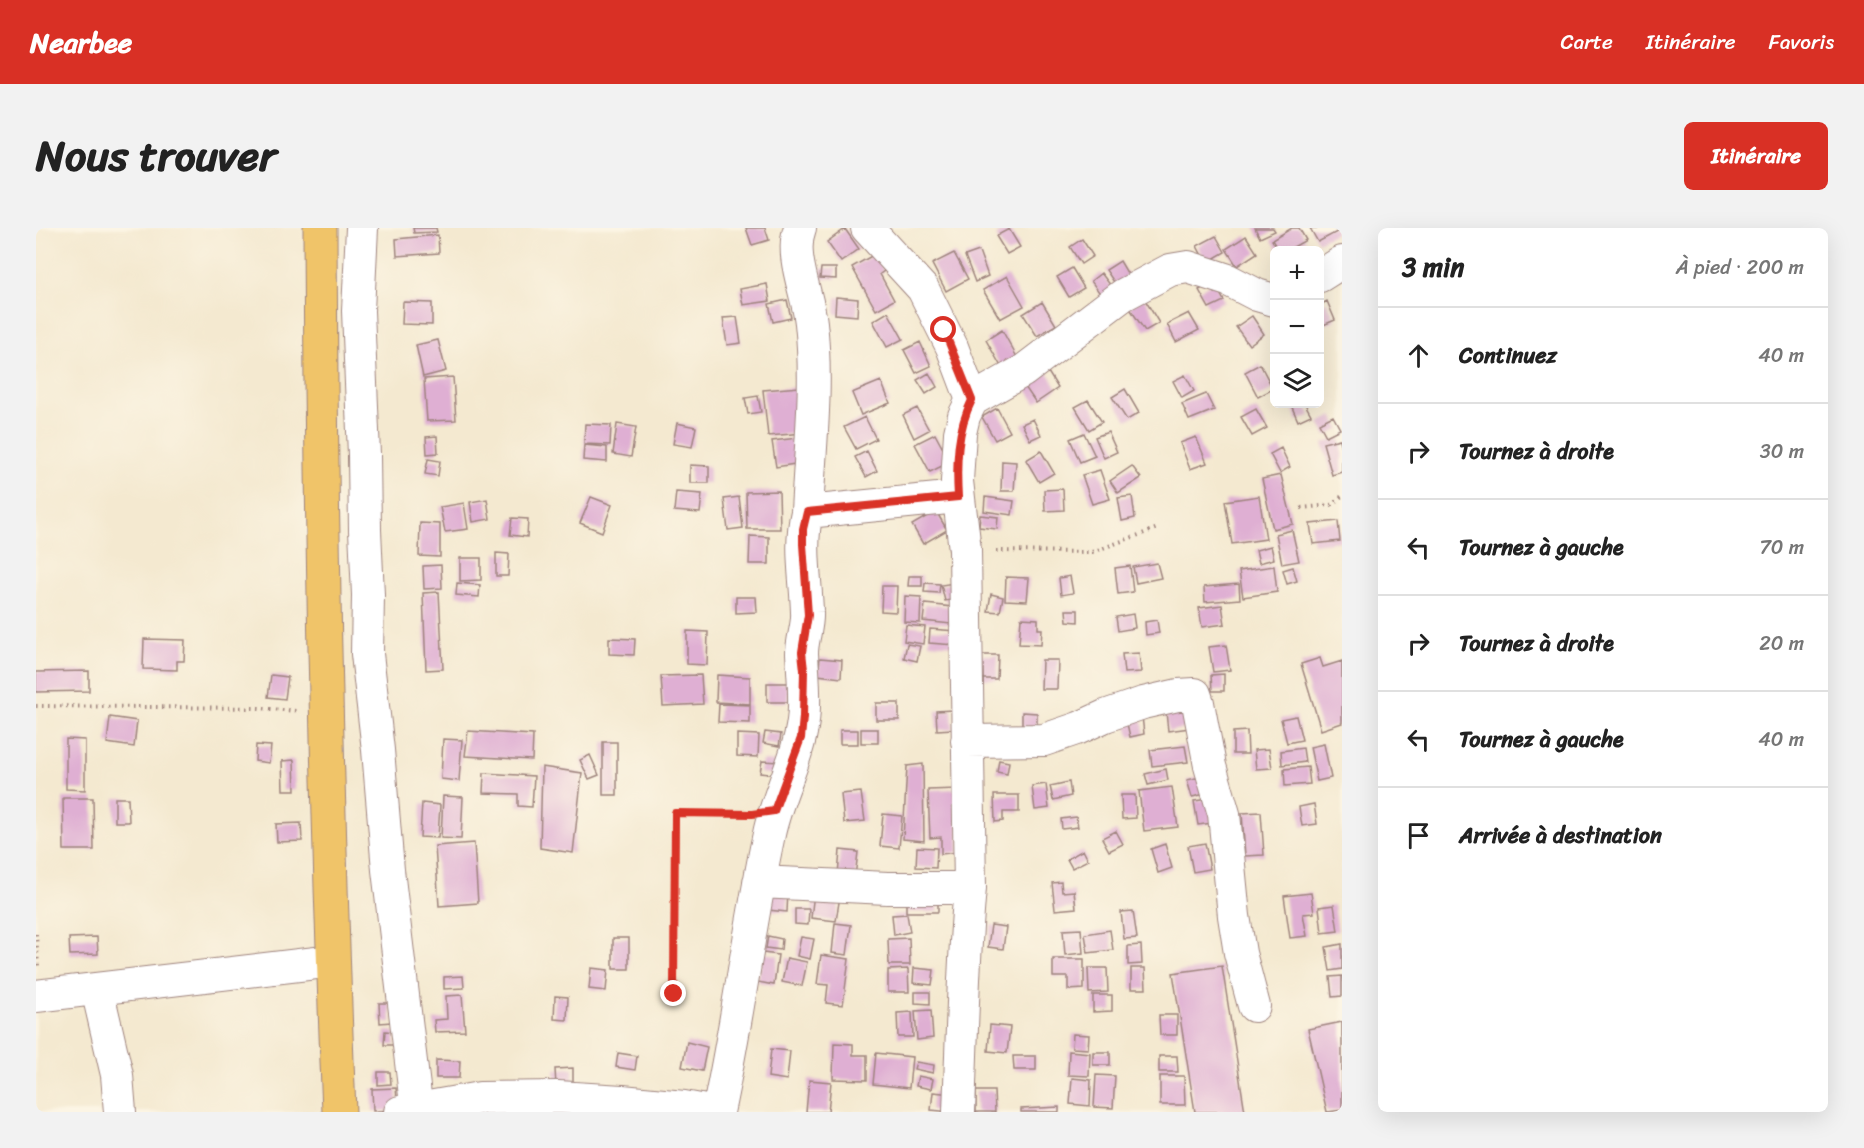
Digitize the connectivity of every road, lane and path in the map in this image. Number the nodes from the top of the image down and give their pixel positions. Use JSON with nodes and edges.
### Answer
{"nodes":[{"id":1,"x":320,"y":228,"type":"edge"},
{"id":2,"x":362,"y":228,"type":"edge"},
{"id":3,"x":800,"y":228,"type":"edge"},
{"id":4,"x":867,"y":228,"type":"edge"},
{"id":5,"x":1342,"y":262,"type":"edge"},
{"id":6,"x":1324,"y":273,"type":"edge"},
{"id":7,"x":1270,"y":299,"type":"edge"},
{"id":8,"x":972,"y":400,"type":"junction"},
{"id":9,"x":1342,"y":496,"type":"edge"},
{"id":10,"x":958,"y":497,"type":"junction"},
{"id":11,"x":1301,"y":508,"type":"dead end"},
{"id":12,"x":807,"y":512,"type":"junction"},
{"id":13,"x":1158,"y":528,"type":"dead end"},
{"id":14,"x":965,"y":550,"type":"junction"},
{"id":15,"x":36,"y":706,"type":"edge"},
{"id":16,"x":326,"y":713,"type":"junction"},
{"id":17,"x":967,"y":741,"type":"junction"},
{"id":18,"x":774,"y":811,"type":"junction"},
{"id":19,"x":759,"y":882,"type":"junction"},
{"id":20,"x":970,"y":888,"type":"junction"},
{"id":21,"x":333,"y":961,"type":"junction"},
{"id":22,"x":98,"y":988,"type":"junction"},
{"id":23,"x":674,"y":994,"type":"dead end"},
{"id":24,"x":36,"y":996,"type":"edge"},
{"id":25,"x":1254,"y":1006,"type":"dead end"},
{"id":26,"x":411,"y":1110,"type":"edge"},
{"id":27,"x":120,"y":1112,"type":"edge"},
{"id":28,"x":339,"y":1112,"type":"edge"},
{"id":29,"x":711,"y":1112,"type":"edge"},
{"id":30,"x":718,"y":1112,"type":"edge"},
{"id":31,"x":958,"y":1112,"type":"edge"}],
"edges":[{"from":1,"to":16,"type":"main road"},
{"from":2,"to":26,"type":"street"},
{"from":3,"to":12,"type":"street"},
{"from":4,"to":8,"type":"street"},
{"from":5,"to":6,"type":"street"},
{"from":7,"to":8,"type":"street"},
{"from":8,"to":10,"type":"street"},
{"from":9,"to":11,"type":"path"},
{"from":10,"to":12,"type":"street"},
{"from":10,"to":14,"type":"street"},
{"from":12,"to":18,"type":"street"},
{"from":13,"to":14,"type":"path"},
{"from":14,"to":17,"type":"street"},
{"from":15,"to":16,"type":"path"},
{"from":16,"to":21,"type":"main road"},
{"from":17,"to":20,"type":"street"},
{"from":17,"to":25,"type":"street"},
{"from":18,"to":19,"type":"street"},
{"from":18,"to":23,"type":"path"},
{"from":19,"to":20,"type":"street"},
{"from":19,"to":30,"type":"street"},
{"from":20,"to":31,"type":"street"},
{"from":21,"to":22,"type":"street"},
{"from":21,"to":28,"type":"main road"},
{"from":22,"to":24,"type":"street"},
{"from":22,"to":27,"type":"street"},
{"from":26,"to":29,"type":"street"}]}
